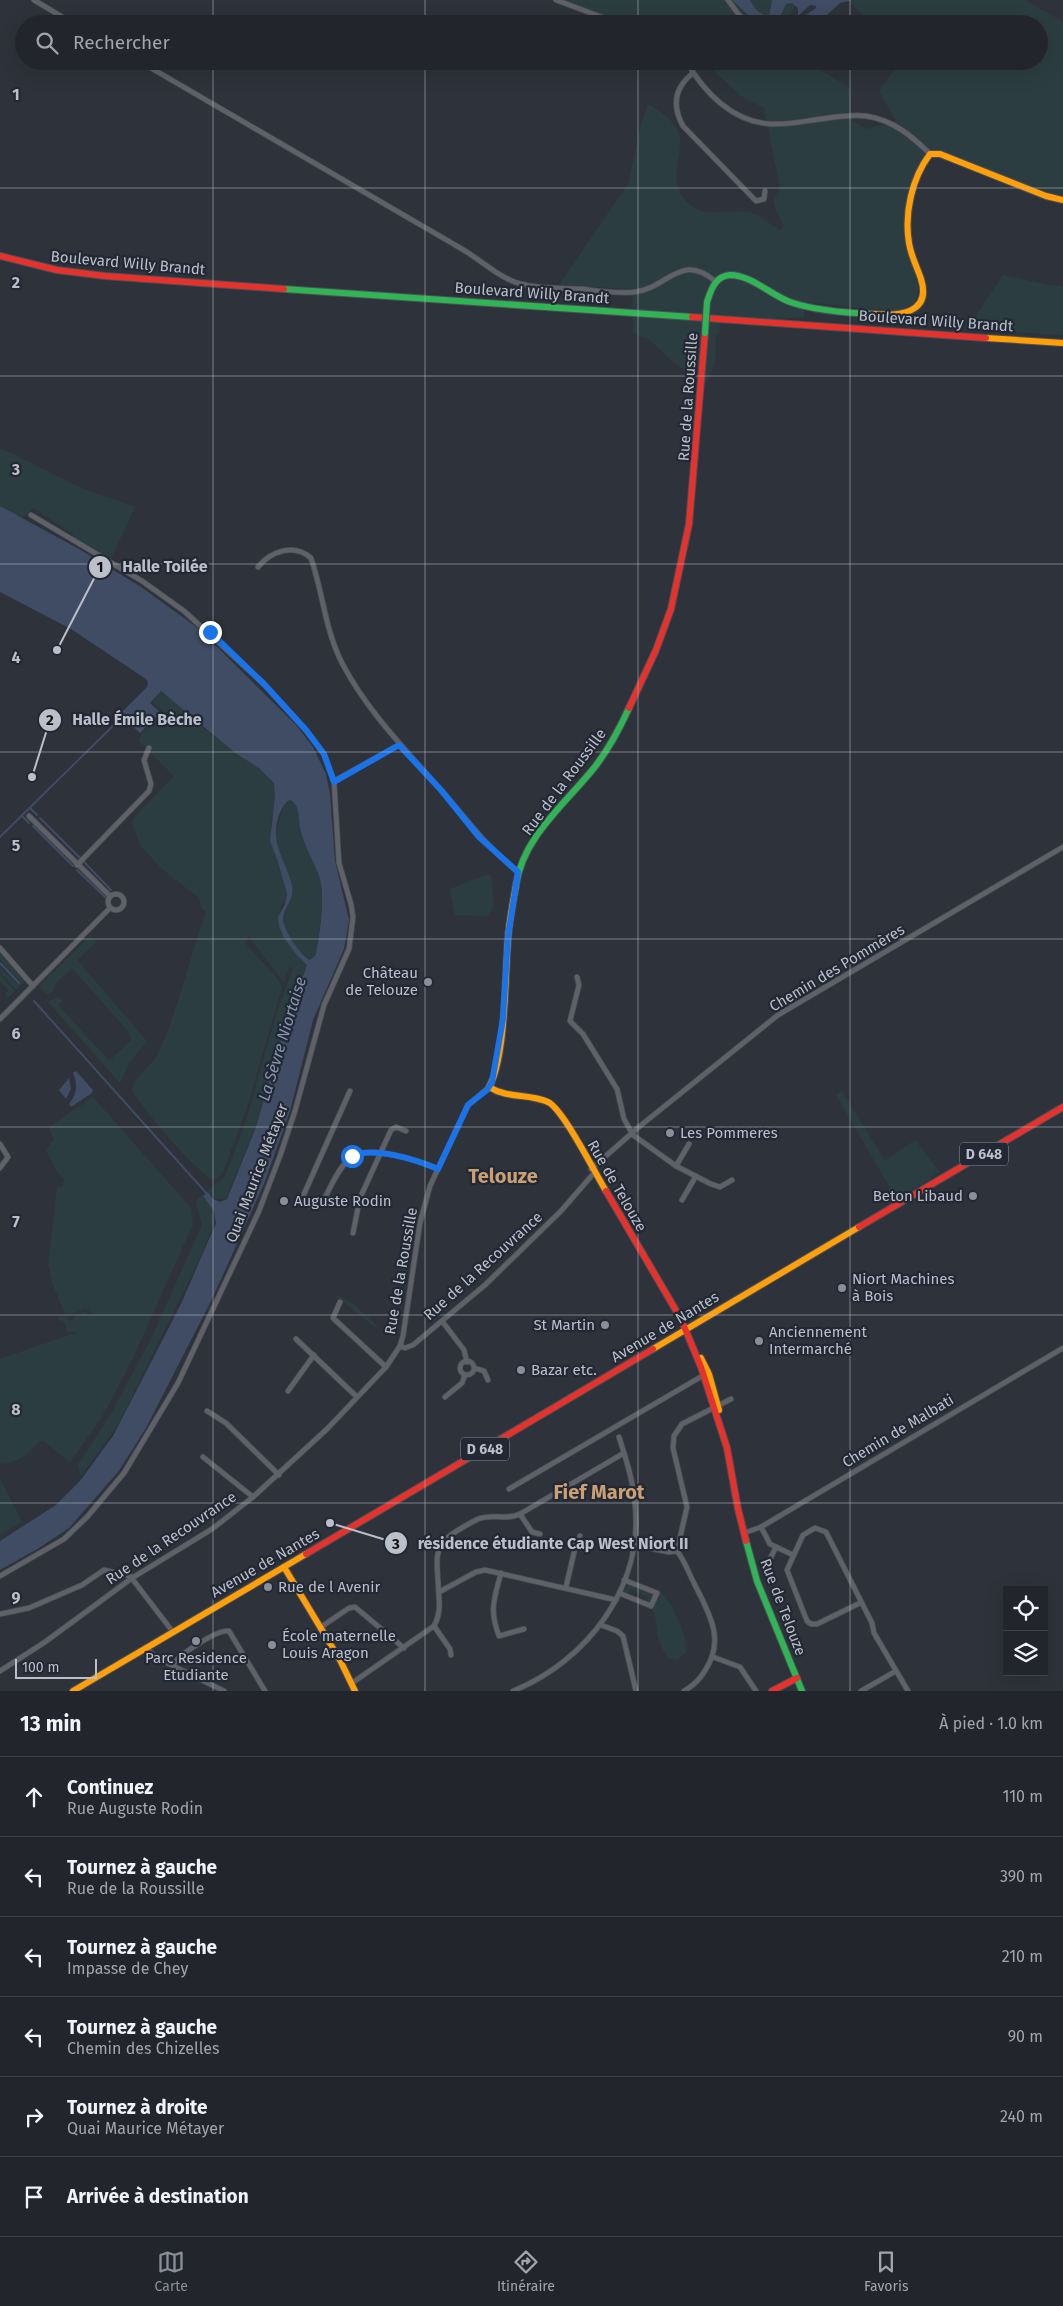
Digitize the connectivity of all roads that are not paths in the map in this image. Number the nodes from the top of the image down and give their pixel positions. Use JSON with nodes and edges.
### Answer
{"nodes":[{"id":1,"x":34,"y":0,"type":"edge"},
{"id":2,"x":556,"y":0,"type":"edge"},
{"id":3,"x":728,"y":0,"type":"edge"},
{"id":4,"x":59,"y":15,"type":"edge"},
{"id":5,"x":596,"y":15,"type":"edge"},
{"id":6,"x":739,"y":15,"type":"edge"},
{"id":7,"x":155,"y":70,"type":"edge"},
{"id":8,"x":691,"y":70,"type":"edge"},
{"id":9,"x":693,"y":73,"type":"junction"},
{"id":10,"x":930,"y":154,"type":"junction"},
{"id":11,"x":765,"y":191,"type":"dead end"},
{"id":12,"x":1063,"y":200,"type":"edge"},
{"id":13,"x":0,"y":256,"type":"edge"},
{"id":14,"x":715,"y":281,"type":"junction"},
{"id":15,"x":1063,"y":343,"type":"edge"},
{"id":16,"x":31,"y":516,"type":"dead end"},
{"id":17,"x":258,"y":567,"type":"dead end"},
{"id":18,"x":399,"y":745,"type":"junction"},
{"id":19,"x":149,"y":748,"type":"dead end"},
{"id":20,"x":334,"y":782,"type":"junction"},
{"id":21,"x":29,"y":816,"type":"dead end"},
{"id":22,"x":1063,"y":847,"type":"edge"},
{"id":23,"x":78,"y":865,"type":"junction"},
{"id":24,"x":518,"y":872,"type":"junction"},
{"id":25,"x":110,"y":896,"type":"junction"},
{"id":26,"x":110,"y":908,"type":"junction"},
{"id":27,"x":0,"y":948,"type":"edge"},
{"id":28,"x":577,"y":977,"type":"dead end"},
{"id":29,"x":33,"y":986,"type":"junction"},
{"id":30,"x":0,"y":1019,"type":"edge"},
{"id":31,"x":490,"y":1087,"type":"junction"},
{"id":32,"x":350,"y":1091,"type":"dead end"},
{"id":33,"x":1063,"y":1108,"type":"edge"},
{"id":34,"x":406,"y":1131,"type":"dead end"},
{"id":35,"x":631,"y":1133,"type":"junction"},
{"id":36,"x":0,"y":1144,"type":"edge"},
{"id":37,"x":689,"y":1144,"type":"dead end"},
{"id":38,"x":381,"y":1154,"type":"junction"},
{"id":39,"x":676,"y":1166,"type":"junction"},
{"id":40,"x":0,"y":1168,"type":"edge"},
{"id":41,"x":438,"y":1169,"type":"junction"},
{"id":42,"x":593,"y":1171,"type":"junction"},
{"id":43,"x":696,"y":1176,"type":"junction"},
{"id":44,"x":732,"y":1180,"type":"dead end"},
{"id":45,"x":682,"y":1200,"type":"dead end"},
{"id":46,"x":353,"y":1233,"type":"dead end"},
{"id":47,"x":340,"y":1302,"type":"dead end"},
{"id":48,"x":442,"y":1321,"type":"junction"},
{"id":49,"x":685,"y":1330,"type":"junction"},
{"id":50,"x":296,"y":1339,"type":"dead end"},
{"id":51,"x":690,"y":1341,"type":"junction"},
{"id":52,"x":400,"y":1346,"type":"junction"},
{"id":53,"x":1063,"y":1348,"type":"edge"},
{"id":54,"x":314,"y":1355,"type":"junction"},
{"id":55,"x":467,"y":1362,"type":"junction"},
{"id":56,"x":386,"y":1368,"type":"junction"},
{"id":57,"x":474,"y":1368,"type":"junction"},
{"id":58,"x":466,"y":1375,"type":"junction"},
{"id":59,"x":704,"y":1375,"type":"junction"},
{"id":60,"x":488,"y":1380,"type":"dead end"},
{"id":61,"x":288,"y":1391,"type":"dead end"},
{"id":62,"x":445,"y":1397,"type":"dead end"},
{"id":63,"x":357,"y":1398,"type":"junction"},
{"id":64,"x":731,"y":1399,"type":"dead end"},
{"id":65,"x":714,"y":1407,"type":"junction"},
{"id":66,"x":207,"y":1411,"type":"dead end"},
{"id":67,"x":619,"y":1437,"type":"dead end"},
{"id":68,"x":624,"y":1453,"type":"junction"},
{"id":69,"x":203,"y":1457,"type":"dead end"},
{"id":70,"x":279,"y":1474,"type":"junction"},
{"id":71,"x":509,"y":1489,"type":"dead end"},
{"id":72,"x":253,"y":1497,"type":"junction"},
{"id":73,"x":520,"y":1514,"type":"junction"},
{"id":74,"x":761,"y":1527,"type":"junction"},
{"id":75,"x":744,"y":1533,"type":"junction"},
{"id":76,"x":540,"y":1534,"type":"dead end"},
{"id":77,"x":580,"y":1536,"type":"dead end"},
{"id":78,"x":633,"y":1545,"type":"junction"},
{"id":79,"x":776,"y":1547,"type":"junction"},
{"id":80,"x":677,"y":1551,"type":"junction"},
{"id":81,"x":794,"y":1555,"type":"junction"},
{"id":82,"x":284,"y":1567,"type":"junction"},
{"id":83,"x":501,"y":1573,"type":"junction"},
{"id":84,"x":769,"y":1573,"type":"dead end"},
{"id":85,"x":0,"y":1576,"type":"edge"},
{"id":86,"x":132,"y":1578,"type":"junction"},
{"id":87,"x":624,"y":1580,"type":"junction"},
{"id":88,"x":566,"y":1587,"type":"junction"},
{"id":89,"x":439,"y":1592,"type":"junction"},
{"id":90,"x":619,"y":1592,"type":"junction"},
{"id":91,"x":616,"y":1600,"type":"junction"},
{"id":92,"x":860,"y":1603,"type":"junction"},
{"id":93,"x":0,"y":1614,"type":"edge"},
{"id":94,"x":601,"y":1625,"type":"junction"},
{"id":95,"x":434,"y":1626,"type":"junction"},
{"id":96,"x":321,"y":1627,"type":"junction"},
{"id":97,"x":524,"y":1629,"type":"dead end"},
{"id":98,"x":173,"y":1632,"type":"junction"},
{"id":99,"x":146,"y":1648,"type":"junction"},
{"id":100,"x":404,"y":1648,"type":"junction"},
{"id":101,"x":451,"y":1655,"type":"dead end"},
{"id":102,"x":713,"y":1657,"type":"junction"},
{"id":103,"x":173,"y":1665,"type":"junction"},
{"id":104,"x":896,"y":1670,"type":"junction"},
{"id":105,"x":0,"y":1671,"type":"edge"},
{"id":106,"x":797,"y":1678,"type":"junction"},
{"id":107,"x":352,"y":1683,"type":"junction"},
{"id":108,"x":73,"y":1691,"type":"edge"},
{"id":109,"x":224,"y":1691,"type":"edge"},
{"id":110,"x":265,"y":1691,"type":"edge"},
{"id":111,"x":355,"y":1691,"type":"edge"},
{"id":112,"x":513,"y":1691,"type":"edge"},
{"id":113,"x":636,"y":1691,"type":"edge"},
{"id":114,"x":684,"y":1691,"type":"edge"},
{"id":115,"x":756,"y":1691,"type":"edge"},
{"id":116,"x":772,"y":1691,"type":"edge"},
{"id":117,"x":802,"y":1691,"type":"edge"},
{"id":118,"x":861,"y":1691,"type":"edge"},
{"id":119,"x":908,"y":1691,"type":"edge"}],
"edges":[{"from":1,"to":4,"type":"street"},
{"from":2,"to":5,"type":"street"},
{"from":3,"to":6,"type":"street"},
{"from":7,"to":14,"type":"street"},
{"from":8,"to":9,"type":"street"},
{"from":9,"to":10,"type":"street"},
{"from":9,"to":11,"type":"street"},
{"from":10,"to":12,"type":"street"},
{"from":10,"to":14,"type":"street"},
{"from":13,"to":15,"type":"street","name":"Boulevard Willy Brandt"},
{"from":14,"to":24,"type":"street","name":"Rue de la Roussille","bridge":true},
{"from":16,"to":20,"type":"street","name":"Quai Maurice Métayer"},
{"from":17,"to":18,"type":"street"},
{"from":18,"to":20,"type":"street"},
{"from":18,"to":24,"type":"street"},
{"from":19,"to":23,"type":"street"},
{"from":20,"to":85,"type":"street","name":"Quai Maurice Métayer"},
{"from":21,"to":23,"type":"street"},
{"from":22,"to":35,"type":"street","name":"Chemin des Pommères"},
{"from":23,"to":25,"type":"street"},
{"from":24,"to":31,"type":"street","name":"Rue de la Roussille"},
{"from":25,"to":26,"type":"street"},
{"from":25,"to":26,"type":"street"},
{"from":26,"to":29,"type":"street"},
{"from":27,"to":29,"type":"street"},
{"from":28,"to":35,"type":"street"},
{"from":29,"to":30,"type":"street"},
{"from":31,"to":41,"type":"street","name":"Rue de la Roussille"},
{"from":31,"to":42,"type":"street","name":"Rue de Telouze"},
{"from":32,"to":38,"type":"street"},
{"from":33,"to":49,"type":"street","name":"Avenue de Nantes","number":"D 648"},
{"from":34,"to":38,"type":"street"},
{"from":35,"to":39,"type":"street"},
{"from":35,"to":42,"type":"street","name":"Chemin des Pommères"},
{"from":36,"to":40,"type":"street"},
{"from":37,"to":39,"type":"street"},
{"from":38,"to":41,"type":"street"},
{"from":38,"to":46,"type":"street"},
{"from":39,"to":43,"type":"street"},
{"from":41,"to":52,"type":"street","name":"Rue de la Roussille"},
{"from":42,"to":48,"type":"street","name":"Rue de la Recouvrance"},
{"from":42,"to":49,"type":"street","name":"Rue de Telouze"},
{"from":43,"to":44,"type":"street"},
{"from":43,"to":45,"type":"street"},
{"from":47,"to":56,"type":"street"},
{"from":48,"to":52,"type":"street","name":"Rue de la Recouvrance"},
{"from":48,"to":55,"type":"street"},
{"from":49,"to":51,"type":"street","name":"Rue de Telouze"},
{"from":49,"to":82,"type":"street","name":"Avenue de Nantes","number":"D 648"},
{"from":50,"to":54,"type":"street"},
{"from":51,"to":59,"type":"street","name":"Rue de Telouze"},
{"from":51,"to":65,"type":"street","name":"Rue de Telouze"},
{"from":52,"to":56,"type":"street","name":"Rue de la Recouvrance"},
{"from":53,"to":74,"type":"street","name":"Chemin de Malbati"},
{"from":54,"to":61,"type":"street"},
{"from":54,"to":63,"type":"street"},
{"from":55,"to":57,"type":"street"},
{"from":55,"to":58,"type":"street"},
{"from":56,"to":63,"type":"street","name":"Rue de la Recouvrance"},
{"from":57,"to":58,"type":"street"},
{"from":57,"to":60,"type":"street"},
{"from":58,"to":62,"type":"street"},
{"from":59,"to":65,"type":"street","name":"Rue de Telouze"},
{"from":59,"to":71,"type":"street"},
{"from":63,"to":70,"type":"street","name":"Rue de la Recouvrance"},
{"from":64,"to":65,"type":"street"},
{"from":65,"to":75,"type":"street","name":"Rue de Telouze"},
{"from":65,"to":80,"type":"street"},
{"from":66,"to":70,"type":"street"},
{"from":67,"to":68,"type":"street"},
{"from":68,"to":73,"type":"street"},
{"from":68,"to":78,"type":"street"},
{"from":69,"to":72,"type":"street"},
{"from":70,"to":72,"type":"street","name":"Rue de la Recouvrance"},
{"from":72,"to":86,"type":"street","name":"Rue de la Recouvrance"},
{"from":73,"to":76,"type":"street"},
{"from":73,"to":89,"type":"street"},
{"from":74,"to":75,"type":"street","name":"Chemin de Malbati"},
{"from":74,"to":79,"type":"street"},
{"from":75,"to":106,"type":"street","name":"Rue de Telouze"},
{"from":77,"to":88,"type":"street"},
{"from":78,"to":80,"type":"street"},
{"from":78,"to":87,"type":"street"},
{"from":79,"to":81,"type":"street"},
{"from":79,"to":84,"type":"street"},
{"from":80,"to":102,"type":"street"},
{"from":81,"to":92,"type":"street"},
{"from":81,"to":92,"type":"street"},
{"from":82,"to":96,"type":"street"},
{"from":82,"to":98,"type":"street","name":"Avenue de Nantes","number":"D 648"},
{"from":83,"to":88,"type":"street"},
{"from":83,"to":89,"type":"street"},
{"from":83,"to":97,"type":"street"},
{"from":86,"to":93,"type":"street"},
{"from":86,"to":98,"type":"street"},
{"from":86,"to":105,"type":"street","name":"Rue de la Recouvrance"},
{"from":87,"to":90,"type":"street"},
{"from":87,"to":90,"type":"street"},
{"from":88,"to":91,"type":"street"},
{"from":89,"to":95,"type":"street"},
{"from":90,"to":91,"type":"street"},
{"from":91,"to":94,"type":"street"},
{"from":92,"to":104,"type":"street"},
{"from":94,"to":112,"type":"street"},
{"from":94,"to":113,"type":"street"},
{"from":95,"to":100,"type":"street"},
{"from":95,"to":101,"type":"street"},
{"from":96,"to":100,"type":"street"},
{"from":96,"to":107,"type":"street"},
{"from":98,"to":99,"type":"street","name":"Avenue de Nantes","number":"D 648"},
{"from":99,"to":103,"type":"street"},
{"from":99,"to":108,"type":"street","name":"Avenue de Nantes","number":"D 648"},
{"from":100,"to":107,"type":"street"},
{"from":102,"to":114,"type":"street"},
{"from":102,"to":115,"type":"street"},
{"from":103,"to":109,"type":"street"},
{"from":103,"to":110,"type":"street"},
{"from":104,"to":118,"type":"street"},
{"from":104,"to":119,"type":"street"},
{"from":106,"to":116,"type":"street"},
{"from":106,"to":117,"type":"street","name":"Rue de Telouze"},
{"from":107,"to":111,"type":"street"}]}
